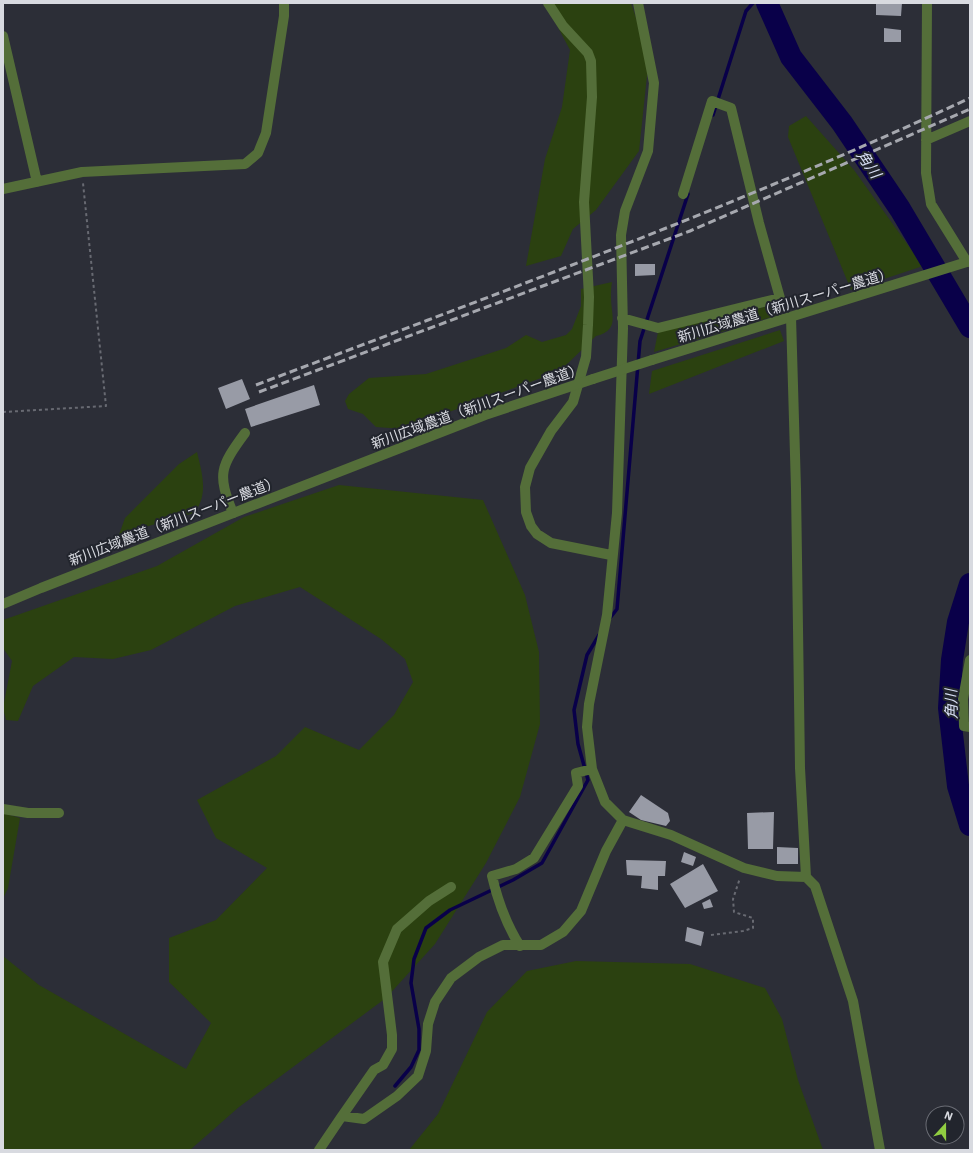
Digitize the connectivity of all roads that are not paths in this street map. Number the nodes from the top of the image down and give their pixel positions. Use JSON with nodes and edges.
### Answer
{"nodes":[{"id":1,"x":284,"y":3,"type":"edge"},
{"id":2,"x":548,"y":3,"type":"edge"},
{"id":3,"x":638,"y":3,"type":"edge"},
{"id":4,"x":927,"y":3,"type":"edge"},
{"id":5,"x":3,"y":36,"type":"edge"},
{"id":6,"x":970,"y":121,"type":"edge"},
{"id":7,"x":926,"y":140,"type":"junction"},
{"id":8,"x":37,"y":182,"type":"junction"},
{"id":9,"x":3,"y":189,"type":"edge"},
{"id":10,"x":683,"y":194,"type":"dead end"},
{"id":11,"x":965,"y":263,"type":"edge"},
{"id":12,"x":790,"y":317,"type":"junction"},
{"id":13,"x":622,"y":318,"type":"junction"},
{"id":14,"x":578,"y":382,"type":"junction"},
{"id":15,"x":245,"y":433,"type":"dead end"},
{"id":16,"x":232,"y":513,"type":"junction"},
{"id":17,"x":611,"y":554,"type":"junction"},
{"id":18,"x":3,"y":604,"type":"edge"},
{"id":19,"x":970,"y":660,"type":"edge"},
{"id":20,"x":970,"y":727,"type":"edge"},
{"id":21,"x":592,"y":769,"type":"junction"},
{"id":22,"x":3,"y":809,"type":"edge"},
{"id":23,"x":59,"y":813,"type":"dead end"},
{"id":24,"x":624,"y":820,"type":"junction"},
{"id":25,"x":806,"y":878,"type":"junction"},
{"id":26,"x":451,"y":887,"type":"dead end"},
{"id":27,"x":520,"y":946,"type":"junction"},
{"id":28,"x":342,"y":1116,"type":"junction"},
{"id":29,"x":319,"y":1150,"type":"edge"},
{"id":30,"x":880,"y":1150,"type":"edge"}],
"edges":[{"from":1,"to":8,"type":"street"},
{"from":2,"to":14,"type":"street"},
{"from":3,"to":13,"type":"street"},
{"from":4,"to":7,"type":"street"},
{"from":5,"to":8,"type":"street"},
{"from":6,"to":7,"type":"street"},
{"from":7,"to":11,"type":"street"},
{"from":8,"to":9,"type":"street"},
{"from":10,"to":13,"type":"street"},
{"from":11,"to":12,"type":"street","name":"新川広域農道（新川スーパー農道）"},
{"from":12,"to":14,"type":"street","name":"新川広域農道（新川スーパー農道）","bridge":true},
{"from":12,"to":25,"type":"street"},
{"from":13,"to":17,"type":"street"},
{"from":14,"to":16,"type":"street","name":"新川広域農道（新川スーパー農道）"},
{"from":14,"to":17,"type":"street"},
{"from":15,"to":16,"type":"street"},
{"from":16,"to":18,"type":"street","name":"新川広域農道（新川スーパー農道）"},
{"from":17,"to":21,"type":"street"},
{"from":19,"to":20,"type":"street"},
{"from":21,"to":24,"type":"street"},
{"from":21,"to":27,"type":"street"},
{"from":22,"to":23,"type":"street"},
{"from":24,"to":25,"type":"street"},
{"from":24,"to":27,"type":"street"},
{"from":25,"to":30,"type":"street"},
{"from":26,"to":28,"type":"street"},
{"from":27,"to":28,"type":"street"},
{"from":28,"to":29,"type":"street"}]}
